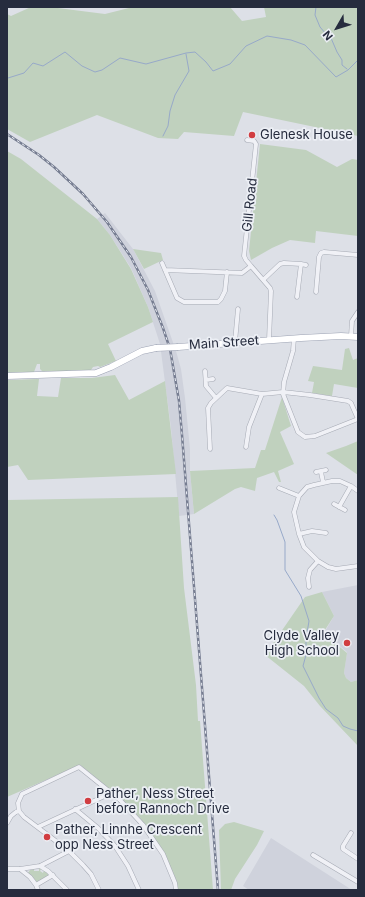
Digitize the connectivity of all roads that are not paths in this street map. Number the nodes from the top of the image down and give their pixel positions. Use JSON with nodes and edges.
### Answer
{"nodes":[{"id":1,"x":247,"y":140,"type":"dead end"},
{"id":2,"x":358,"y":255,"type":"edge"},
{"id":3,"x":162,"y":263,"type":"dead end"},
{"id":4,"x":301,"y":264,"type":"junction"},
{"id":5,"x":306,"y":265,"type":"dead end"},
{"id":6,"x":251,"y":266,"type":"junction"},
{"id":7,"x":165,"y":270,"type":"junction"},
{"id":8,"x":228,"y":272,"type":"junction"},
{"id":9,"x":263,"y":280,"type":"junction"},
{"id":10,"x":316,"y":292,"type":"dead end"},
{"id":11,"x":297,"y":297,"type":"dead end"},
{"id":12,"x":238,"y":309,"type":"dead end"},
{"id":13,"x":358,"y":312,"type":"edge"},
{"id":14,"x":351,"y":336,"type":"junction"},
{"id":15,"x":358,"y":337,"type":"edge"},
{"id":16,"x":294,"y":338,"type":"junction"},
{"id":17,"x":269,"y":340,"type":"junction"},
{"id":18,"x":235,"y":342,"type":"junction"},
{"id":19,"x":205,"y":370,"type":"dead end"},
{"id":20,"x":7,"y":376,"type":"edge"},
{"id":21,"x":213,"y":378,"type":"dead end"},
{"id":22,"x":206,"y":380,"type":"junction"},
{"id":23,"x":284,"y":392,"type":"junction"},
{"id":24,"x":262,"y":394,"type":"junction"},
{"id":25,"x":216,"y":398,"type":"junction"},
{"id":26,"x":358,"y":419,"type":"edge"},
{"id":27,"x":241,"y":441,"type":"dead end"},
{"id":28,"x":246,"y":441,"type":"junction"},
{"id":29,"x":246,"y":447,"type":"dead end"},
{"id":30,"x":210,"y":449,"type":"dead end"},
{"id":31,"x":316,"y":472,"type":"dead end"},
{"id":32,"x":323,"y":482,"type":"junction"},
{"id":33,"x":351,"y":486,"type":"junction"},
{"id":34,"x":278,"y":488,"type":"dead end"},
{"id":35,"x":358,"y":491,"type":"edge"},
{"id":36,"x":299,"y":496,"type":"junction"},
{"id":37,"x":334,"y":504,"type":"dead end"},
{"id":38,"x":339,"y":507,"type":"junction"},
{"id":39,"x":345,"y":510,"type":"dead end"},
{"id":40,"x":326,"y":533,"type":"dead end"},
{"id":41,"x":299,"y":534,"type":"junction"},
{"id":42,"x":318,"y":561,"type":"junction"},
{"id":43,"x":358,"y":566,"type":"edge"},
{"id":44,"x":303,"y":577,"type":"dead end"},
{"id":45,"x":308,"y":578,"type":"junction"},
{"id":46,"x":309,"y":587,"type":"dead end"},
{"id":47,"x":111,"y":793,"type":"junction"},
{"id":48,"x":75,"y":809,"type":"junction"},
{"id":49,"x":19,"y":811,"type":"junction"},
{"id":50,"x":7,"y":823,"type":"edge"},
{"id":51,"x":38,"y":827,"type":"junction"},
{"id":52,"x":351,"y":833,"type":"dead end"},
{"id":53,"x":69,"y":851,"type":"junction"},
{"id":54,"x":313,"y":855,"type":"dead end"},
{"id":55,"x":358,"y":859,"type":"edge"},
{"id":56,"x":40,"y":866,"type":"junction"},
{"id":57,"x":7,"y":869,"type":"edge"},
{"id":58,"x":20,"y":869,"type":"junction"},
{"id":59,"x":53,"y":875,"type":"junction"},
{"id":60,"x":358,"y":882,"type":"edge"},
{"id":61,"x":37,"y":888,"type":"edge"},
{"id":62,"x":67,"y":890,"type":"edge"},
{"id":63,"x":99,"y":890,"type":"edge"},
{"id":64,"x":138,"y":890,"type":"edge"},
{"id":65,"x":176,"y":890,"type":"edge"}],
"edges":[{"from":1,"to":6,"type":"street","name":"Gill Road"},
{"from":2,"to":10,"type":"street"},
{"from":3,"to":7,"type":"street"},
{"from":4,"to":5,"type":"street"},
{"from":4,"to":9,"type":"street"},
{"from":4,"to":11,"type":"street"},
{"from":6,"to":8,"type":"street"},
{"from":6,"to":9,"type":"street"},
{"from":7,"to":8,"type":"street"},
{"from":7,"to":8,"type":"street"},
{"from":9,"to":17,"type":"street"},
{"from":12,"to":18,"type":"street"},
{"from":13,"to":14,"type":"street"},
{"from":14,"to":15,"type":"main road","name":"Main Street"},
{"from":14,"to":16,"type":"main road","name":"Main Street"},
{"from":16,"to":17,"type":"main road","name":"Main Street"},
{"from":16,"to":23,"type":"street"},
{"from":17,"to":18,"type":"main road","name":"Main Street"},
{"from":18,"to":20,"type":"main road","name":"Main Street","bridge":true},
{"from":19,"to":22,"type":"street"},
{"from":21,"to":22,"type":"street"},
{"from":22,"to":25,"type":"street"},
{"from":23,"to":24,"type":"street"},
{"from":23,"to":26,"type":"street"},
{"from":23,"to":26,"type":"street"},
{"from":24,"to":25,"type":"street"},
{"from":24,"to":28,"type":"street"},
{"from":25,"to":30,"type":"street"},
{"from":27,"to":28,"type":"street"},
{"from":28,"to":29,"type":"street"},
{"from":31,"to":32,"type":"street"},
{"from":32,"to":33,"type":"street"},
{"from":32,"to":36,"type":"street"},
{"from":33,"to":35,"type":"street"},
{"from":33,"to":38,"type":"street"},
{"from":34,"to":36,"type":"street"},
{"from":36,"to":41,"type":"street"},
{"from":37,"to":38,"type":"street"},
{"from":38,"to":39,"type":"street"},
{"from":40,"to":41,"type":"street"},
{"from":41,"to":42,"type":"street"},
{"from":42,"to":43,"type":"street"},
{"from":42,"to":45,"type":"street"},
{"from":44,"to":45,"type":"street"},
{"from":45,"to":46,"type":"street"},
{"from":47,"to":48,"type":"street"},
{"from":47,"to":49,"type":"street"},
{"from":47,"to":65,"type":"street"},
{"from":48,"to":51,"type":"street"},
{"from":48,"to":64,"type":"street"},
{"from":49,"to":50,"type":"street"},
{"from":49,"to":51,"type":"street"},
{"from":51,"to":53,"type":"street"},
{"from":52,"to":55,"type":"street"},
{"from":53,"to":56,"type":"street"},
{"from":53,"to":63,"type":"street"},
{"from":54,"to":60,"type":"street"},
{"from":56,"to":58,"type":"street"},
{"from":56,"to":59,"type":"street"},
{"from":57,"to":58,"type":"street"},
{"from":58,"to":61,"type":"street"},
{"from":59,"to":61,"type":"street"},
{"from":59,"to":62,"type":"street"}]}
